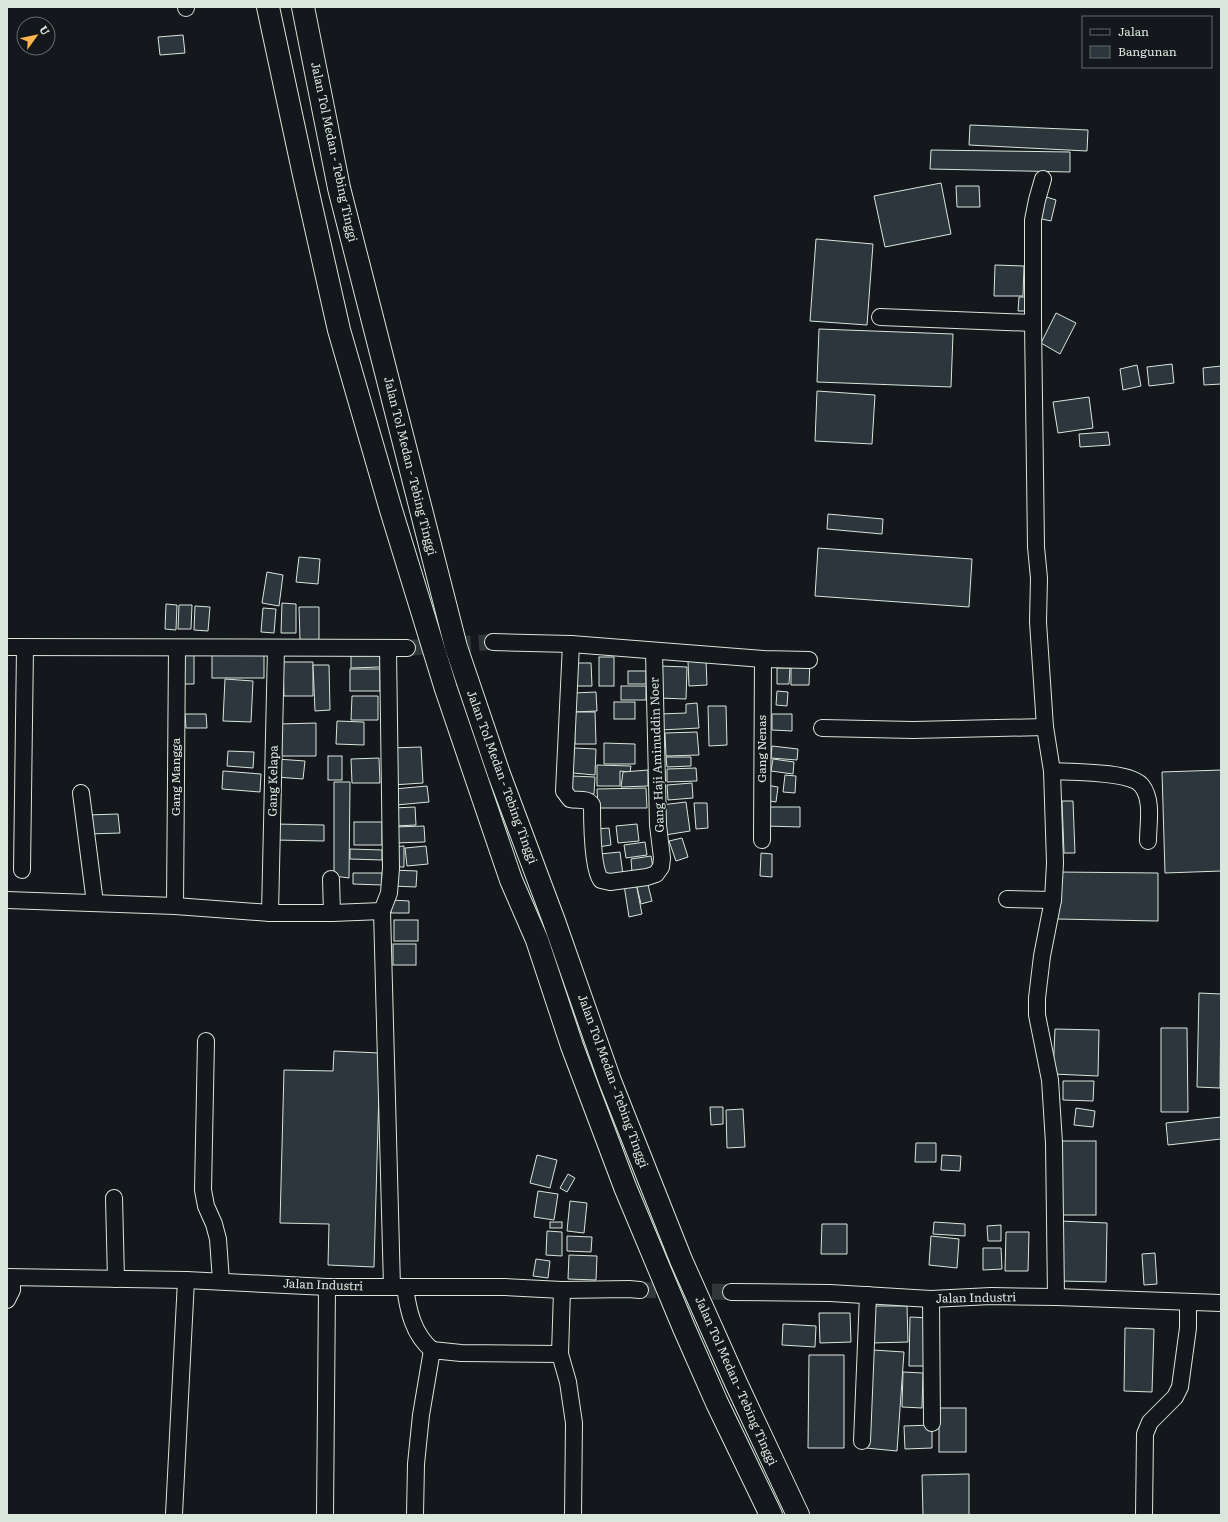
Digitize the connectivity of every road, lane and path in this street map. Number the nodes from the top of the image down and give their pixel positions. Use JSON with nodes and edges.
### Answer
{"nodes":[{"id":1,"x":268,"y":7,"type":"edge"},
{"id":2,"x":303,"y":7,"type":"edge"},
{"id":3,"x":1043,"y":178,"type":"dead end"},
{"id":4,"x":880,"y":317,"type":"dead end"},
{"id":5,"x":1033,"y":323,"type":"junction"},
{"id":6,"x":493,"y":642,"type":"tunnel mouth"},
{"id":7,"x":571,"y":644,"type":"junction"},
{"id":8,"x":7,"y":647,"type":"edge"},
{"id":9,"x":25,"y":648,"type":"junction"},
{"id":10,"x":177,"y":648,"type":"junction"},
{"id":11,"x":276,"y":648,"type":"junction"},
{"id":12,"x":388,"y":648,"type":"junction"},
{"id":13,"x":407,"y":648,"type":"tunnel mouth"},
{"id":14,"x":654,"y":652,"type":"junction"},
{"id":15,"x":763,"y":659,"type":"junction"},
{"id":16,"x":809,"y":660,"type":"dead end"},
{"id":17,"x":1045,"y":727,"type":"junction"},
{"id":18,"x":822,"y":728,"type":"dead end"},
{"id":19,"x":1052,"y":771,"type":"junction"},
{"id":20,"x":81,"y":793,"type":"dead end"},
{"id":21,"x":762,"y":840,"type":"dead end"},
{"id":22,"x":1148,"y":841,"type":"dead end"},
{"id":23,"x":22,"y":870,"type":"dead end"},
{"id":24,"x":331,"y":879,"type":"dead end"},
{"id":25,"x":1007,"y":899,"type":"dead end"},
{"id":26,"x":7,"y":900,"type":"edge"},
{"id":27,"x":1053,"y":900,"type":"junction"},
{"id":28,"x":95,"y":903,"type":"junction"},
{"id":29,"x":175,"y":906,"type":"junction"},
{"id":30,"x":382,"y":911,"type":"junction"},
{"id":31,"x":270,"y":913,"type":"junction"},
{"id":32,"x":332,"y":913,"type":"junction"},
{"id":33,"x":206,"y":1041,"type":"dead end"},
{"id":34,"x":114,"y":1198,"type":"dead end"},
{"id":35,"x":10,"y":1278,"type":"edge"},
{"id":36,"x":116,"y":1279,"type":"junction"},
{"id":37,"x":186,"y":1280,"type":"junction"},
{"id":38,"x":222,"y":1281,"type":"junction"},
{"id":39,"x":327,"y":1287,"type":"junction"},
{"id":40,"x":398,"y":1287,"type":"junction"},
{"id":41,"x":562,"y":1290,"type":"junction"},
{"id":42,"x":640,"y":1290,"type":"tunnel mouth"},
{"id":43,"x":731,"y":1292,"type":"tunnel mouth"},
{"id":44,"x":868,"y":1296,"type":"junction"},
{"id":45,"x":1056,"y":1297,"type":"junction"},
{"id":46,"x":931,"y":1299,"type":"junction"},
{"id":47,"x":7,"y":1300,"type":"edge"},
{"id":48,"x":1188,"y":1303,"type":"junction"},
{"id":49,"x":1221,"y":1303,"type":"edge"},
{"id":50,"x":432,"y":1350,"type":"junction"},
{"id":51,"x":560,"y":1354,"type":"junction"},
{"id":52,"x":932,"y":1423,"type":"dead end"},
{"id":53,"x":862,"y":1441,"type":"dead end"},
{"id":54,"x":174,"y":1514,"type":"dead end"},
{"id":55,"x":325,"y":1515,"type":"edge"},
{"id":56,"x":415,"y":1515,"type":"edge"},
{"id":57,"x":573,"y":1515,"type":"edge"},
{"id":58,"x":771,"y":1515,"type":"edge"},
{"id":59,"x":798,"y":1515,"type":"edge"},
{"id":60,"x":1144,"y":1515,"type":"edge"}],
"edges":[{"from":1,"to":58,"type":"highway"},
{"from":2,"to":59,"type":"highway","name":"Jalan Tol Medan - Tebing Tinggi"},
{"from":3,"to":5,"type":"street"},
{"from":4,"to":5,"type":"street"},
{"from":5,"to":17,"type":"street"},
{"from":6,"to":7,"type":"street"},
{"from":7,"to":14,"type":"street"},
{"from":7,"to":14,"type":"street","name":"Gang Haji Aminuddin Noer"},
{"from":8,"to":9,"type":"street"},
{"from":9,"to":10,"type":"street"},
{"from":9,"to":23,"type":"street"},
{"from":10,"to":11,"type":"street"},
{"from":10,"to":29,"type":"street","name":"Gang Mangga"},
{"from":11,"to":12,"type":"street"},
{"from":11,"to":31,"type":"street","name":"Gang Kelapa"},
{"from":12,"to":13,"type":"street"},
{"from":12,"to":30,"type":"street"},
{"from":14,"to":15,"type":"street"},
{"from":15,"to":16,"type":"street"},
{"from":15,"to":21,"type":"street","name":"Gang Nenas"},
{"from":17,"to":18,"type":"street"},
{"from":17,"to":19,"type":"street"},
{"from":19,"to":22,"type":"street"},
{"from":19,"to":27,"type":"street"},
{"from":20,"to":28,"type":"street"},
{"from":24,"to":32,"type":"street"},
{"from":25,"to":27,"type":"street"},
{"from":26,"to":28,"type":"street"},
{"from":27,"to":45,"type":"street"},
{"from":28,"to":29,"type":"street"},
{"from":29,"to":31,"type":"street"},
{"from":30,"to":32,"type":"street"},
{"from":30,"to":40,"type":"street"},
{"from":31,"to":32,"type":"street"},
{"from":33,"to":38,"type":"street"},
{"from":34,"to":36,"type":"street"},
{"from":35,"to":36,"type":"street","name":"Jalan Industri"},
{"from":35,"to":47,"type":"street"},
{"from":36,"to":37,"type":"street","name":"Jalan Industri"},
{"from":37,"to":38,"type":"street","name":"Jalan Industri"},
{"from":37,"to":54,"type":"street"},
{"from":38,"to":39,"type":"street","name":"Jalan Industri"},
{"from":39,"to":40,"type":"street","name":"Jalan Industri"},
{"from":39,"to":55,"type":"street"},
{"from":40,"to":41,"type":"street","name":"Jalan Industri"},
{"from":40,"to":50,"type":"street"},
{"from":41,"to":42,"type":"street","name":"Jalan Industri"},
{"from":41,"to":51,"type":"street"},
{"from":43,"to":44,"type":"street","name":"Jalan Industri"},
{"from":44,"to":46,"type":"street","name":"Jalan Industri"},
{"from":44,"to":53,"type":"street"},
{"from":45,"to":46,"type":"street","name":"Jalan Industri"},
{"from":45,"to":48,"type":"street","name":"Jalan Industri"},
{"from":46,"to":52,"type":"street"},
{"from":48,"to":49,"type":"street","name":"Jalan Industri"},
{"from":48,"to":60,"type":"street"},
{"from":50,"to":51,"type":"street"},
{"from":50,"to":56,"type":"street"},
{"from":51,"to":57,"type":"street"}]}
